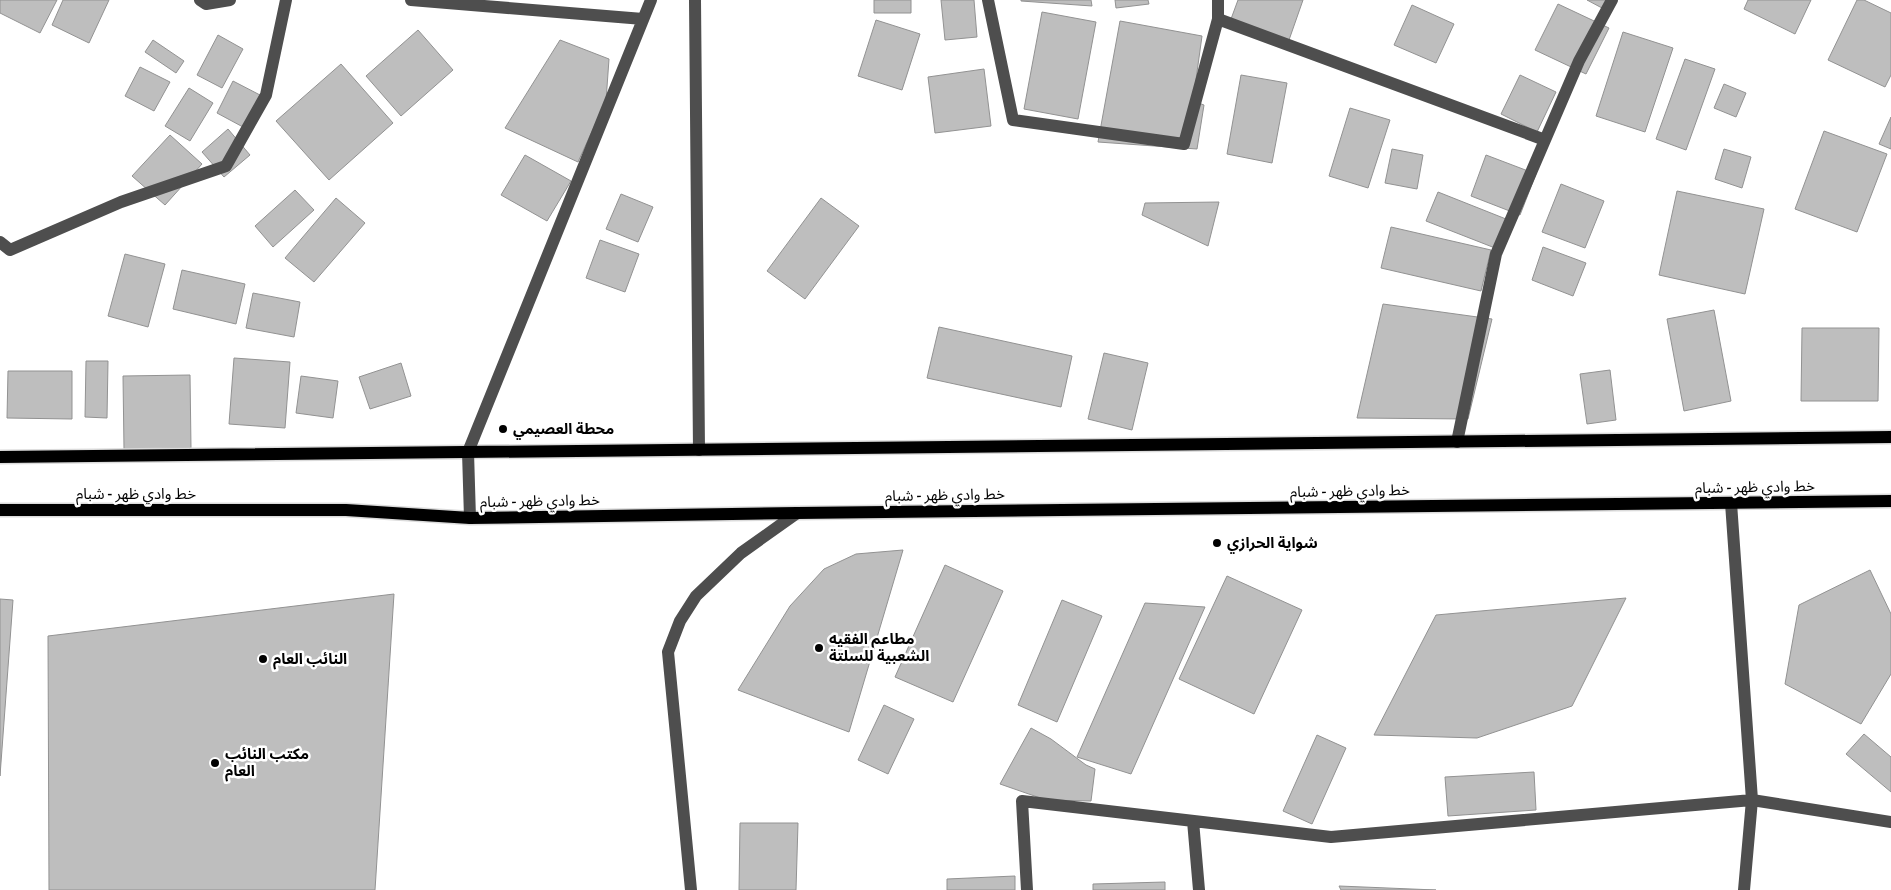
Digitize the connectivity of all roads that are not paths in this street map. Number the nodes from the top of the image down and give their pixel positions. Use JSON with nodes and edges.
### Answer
{"nodes":[{"id":1,"x":200,"y":0,"type":"edge"},
{"id":2,"x":230,"y":0,"type":"edge"},
{"id":3,"x":286,"y":0,"type":"edge"},
{"id":4,"x":410,"y":0,"type":"edge"},
{"id":5,"x":651,"y":0,"type":"edge"},
{"id":6,"x":695,"y":0,"type":"edge"},
{"id":7,"x":988,"y":0,"type":"edge"},
{"id":8,"x":1218,"y":0,"type":"edge"},
{"id":9,"x":1612,"y":0,"type":"edge"},
{"id":10,"x":643,"y":19,"type":"junction"},
{"id":11,"x":1218,"y":19,"type":"junction"},
{"id":12,"x":1545,"y":140,"type":"junction"},
{"id":13,"x":0,"y":242,"type":"edge"},
{"id":14,"x":1891,"y":437,"type":"edge"},
{"id":15,"x":1457,"y":442,"type":"junction"},
{"id":16,"x":699,"y":450,"type":"junction"},
{"id":17,"x":468,"y":452,"type":"junction"},
{"id":18,"x":0,"y":457,"type":"edge"},
{"id":19,"x":1891,"y":502,"type":"edge"},
{"id":20,"x":1731,"y":503,"type":"junction"},
{"id":21,"x":0,"y":510,"type":"edge"},
{"id":22,"x":797,"y":513,"type":"junction"},
{"id":23,"x":470,"y":518,"type":"junction"},
{"id":24,"x":1752,"y":800,"type":"junction"},
{"id":25,"x":1193,"y":821,"type":"junction"},
{"id":26,"x":1891,"y":822,"type":"edge"},
{"id":27,"x":691,"y":890,"type":"edge"},
{"id":28,"x":1027,"y":890,"type":"edge"},
{"id":29,"x":1199,"y":890,"type":"edge"},
{"id":30,"x":1744,"y":890,"type":"edge"}],
"edges":[{"from":1,"to":2,"type":"street"},
{"from":3,"to":13,"type":"street"},
{"from":4,"to":10,"type":"street"},
{"from":5,"to":10,"type":"street"},
{"from":6,"to":16,"type":"street"},
{"from":7,"to":11,"type":"street"},
{"from":8,"to":11,"type":"street"},
{"from":9,"to":12,"type":"street"},
{"from":10,"to":17,"type":"street"},
{"from":11,"to":12,"type":"street"},
{"from":12,"to":15,"type":"street"},
{"from":14,"to":15,"type":"main road"},
{"from":15,"to":16,"type":"main road"},
{"from":16,"to":17,"type":"main road"},
{"from":17,"to":18,"type":"main road"},
{"from":17,"to":23,"type":"street"},
{"from":19,"to":20,"type":"main road","name":"خط وادي ظهر - شبام"},
{"from":20,"to":22,"type":"main road","name":"خط وادي ظهر - شبام"},
{"from":20,"to":24,"type":"street"},
{"from":21,"to":23,"type":"main road","name":"خط وادي ظهر - شبام"},
{"from":22,"to":23,"type":"main road","name":"خط وادي ظهر - شبام"},
{"from":22,"to":27,"type":"street"},
{"from":24,"to":25,"type":"street"},
{"from":24,"to":26,"type":"street"},
{"from":24,"to":30,"type":"street"},
{"from":25,"to":28,"type":"street"},
{"from":25,"to":29,"type":"street"}]}
